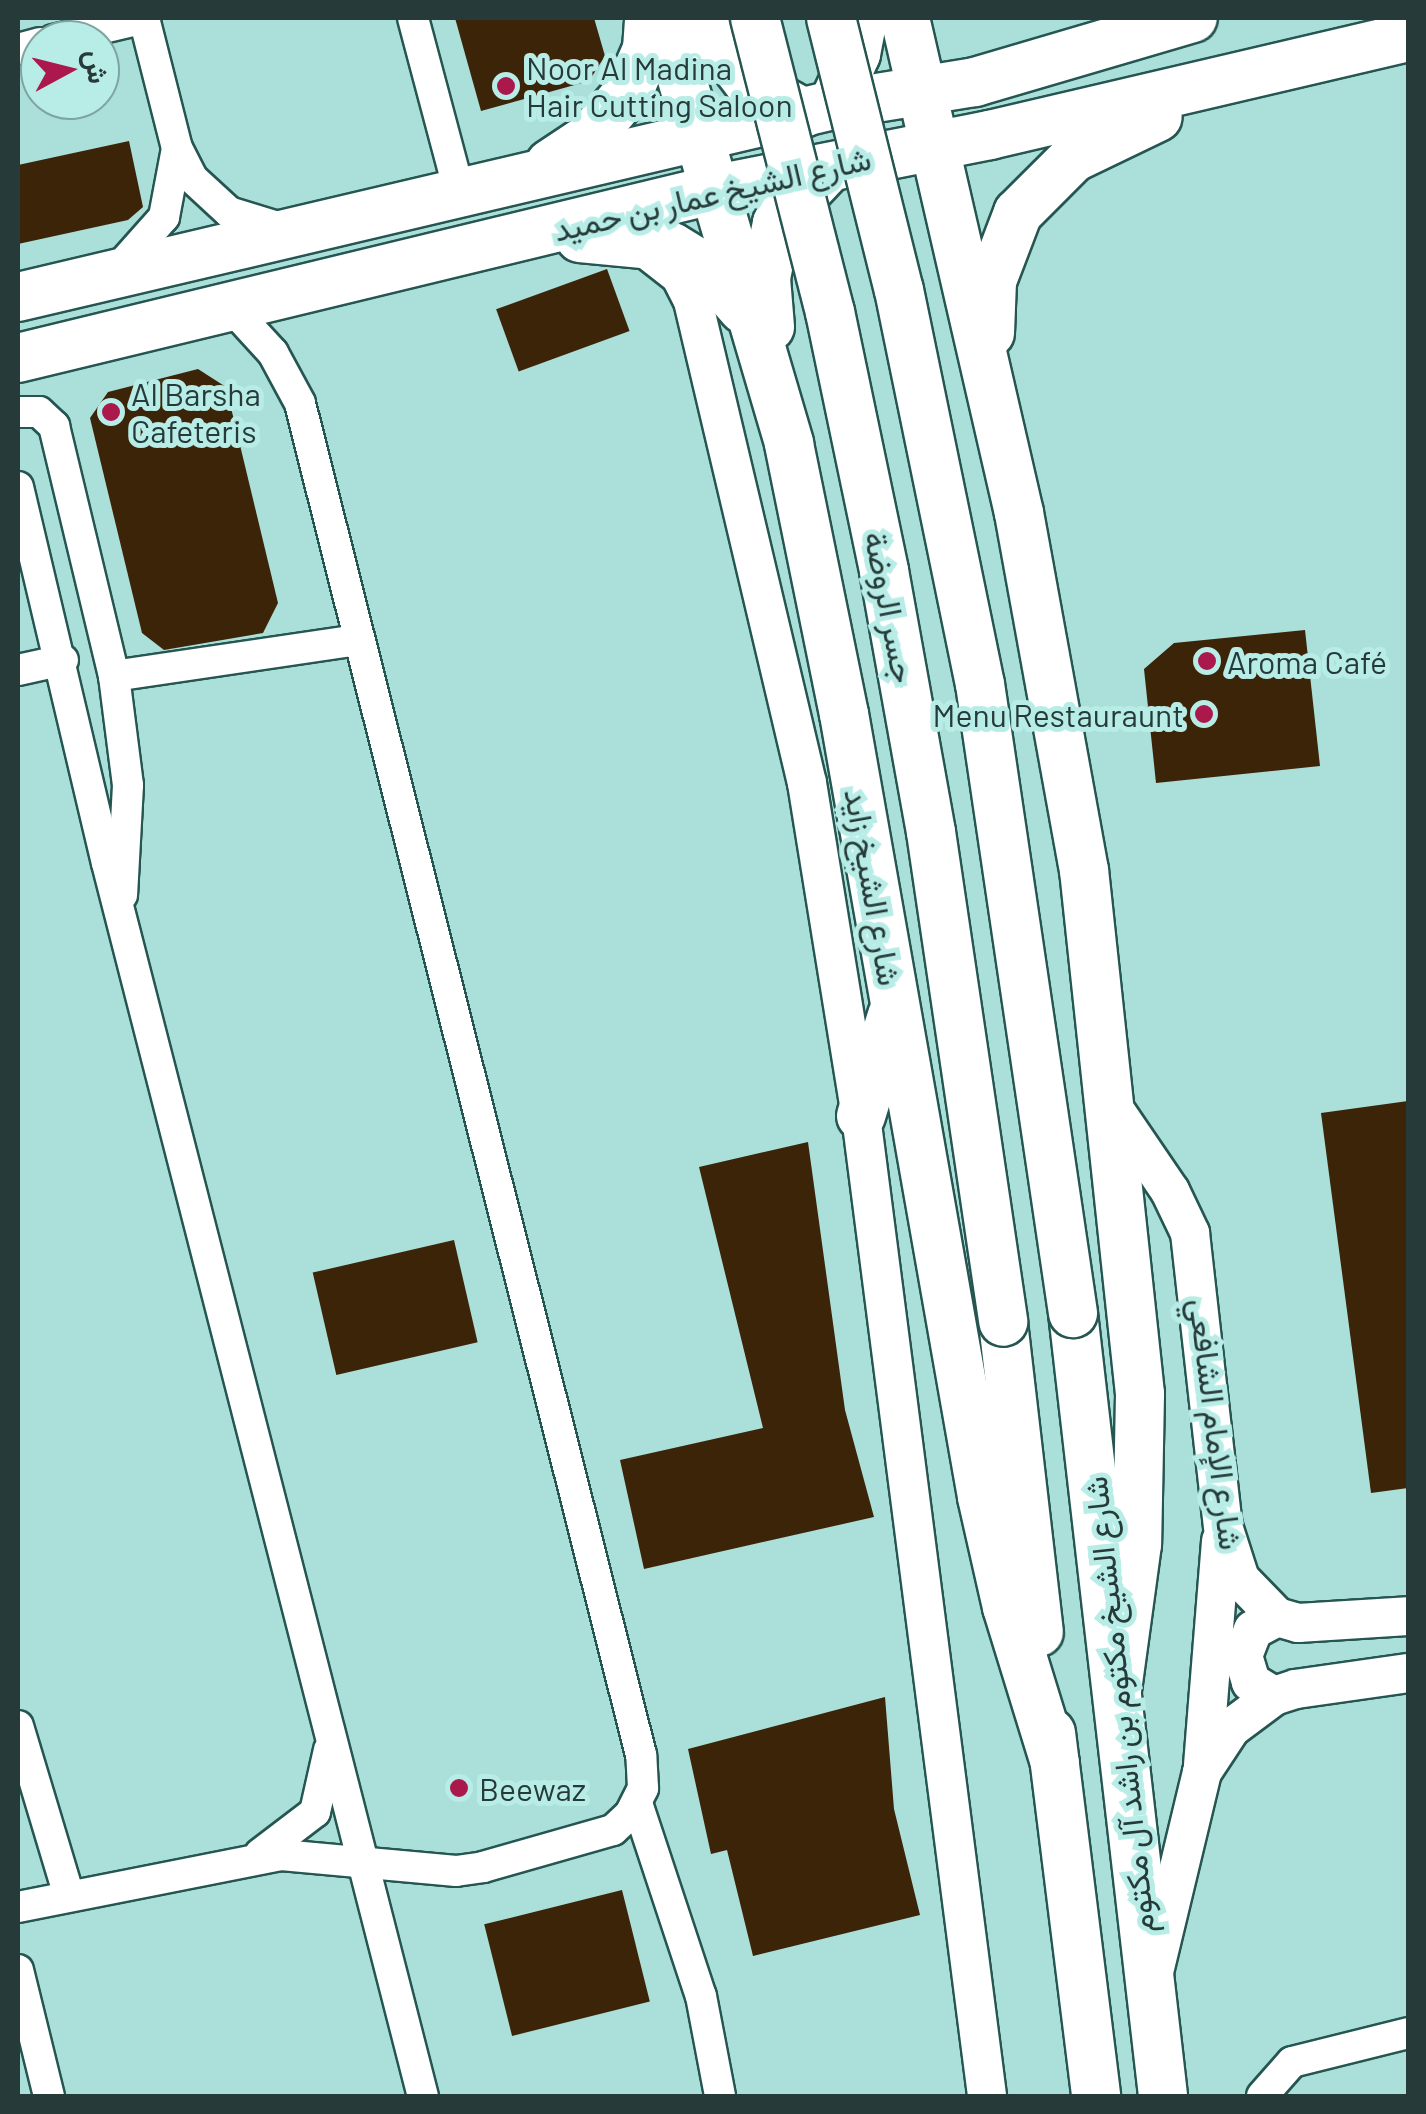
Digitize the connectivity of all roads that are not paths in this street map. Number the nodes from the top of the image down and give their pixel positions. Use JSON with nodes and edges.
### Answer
{"nodes":[{"id":1,"x":144,"y":18,"type":"edge"},
{"id":2,"x":413,"y":18,"type":"edge"},
{"id":3,"x":650,"y":18,"type":"edge"},
{"id":4,"x":664,"y":18,"type":"edge"},
{"id":5,"x":699,"y":18,"type":"edge"},
{"id":6,"x":755,"y":18,"type":"edge"},
{"id":7,"x":905,"y":18,"type":"edge"},
{"id":8,"x":1193,"y":18,"type":"edge"},
{"id":9,"x":852,"y":24,"type":"edge"},
{"id":10,"x":1408,"y":37,"type":"edge"},
{"id":11,"x":734,"y":68,"type":"junction"},
{"id":12,"x":1222,"y":81,"type":"junction"},
{"id":13,"x":912,"y":125,"type":"junction"},
{"id":14,"x":822,"y":135,"type":"junction"},
{"id":15,"x":697,"y":136,"type":"junction"},
{"id":16,"x":177,"y":148,"type":"junction"},
{"id":17,"x":525,"y":178,"type":"junction"},
{"id":18,"x":712,"y":190,"type":"junction"},
{"id":19,"x":460,"y":195,"type":"junction"},
{"id":20,"x":915,"y":198,"type":"junction"},
{"id":21,"x":307,"y":228,"type":"junction"},
{"id":22,"x":542,"y":232,"type":"junction"},
{"id":23,"x":598,"y":240,"type":"junction"},
{"id":24,"x":96,"y":281,"type":"junction"},
{"id":25,"x":967,"y":291,"type":"junction"},
{"id":26,"x":18,"y":297,"type":"edge"},
{"id":27,"x":229,"y":305,"type":"junction"},
{"id":28,"x":751,"y":318,"type":"junction"},
{"id":29,"x":18,"y":358,"type":"edge"},
{"id":30,"x":994,"y":394,"type":"junction"},
{"id":31,"x":18,"y":412,"type":"edge"},
{"id":32,"x":789,"y":444,"type":"junction"},
{"id":33,"x":18,"y":487,"type":"edge"},
{"id":34,"x":357,"y":640,"type":"junction"},
{"id":35,"x":62,"y":660,"type":"junction"},
{"id":36,"x":18,"y":670,"type":"edge"},
{"id":37,"x":114,"y":676,"type":"junction"},
{"id":38,"x":120,"y":903,"type":"junction"},
{"id":39,"x":895,"y":1007,"type":"junction"},
{"id":40,"x":1111,"y":1104,"type":"junction"},
{"id":41,"x":861,"y":1116,"type":"junction"},
{"id":42,"x":1003,"y":1322,"type":"joint"},
{"id":43,"x":1223,"y":1526,"type":"junction"},
{"id":44,"x":1408,"y":1616,"type":"edge"},
{"id":45,"x":1276,"y":1617,"type":"junction"},
{"id":46,"x":1408,"y":1673,"type":"edge"},
{"id":47,"x":1118,"y":1690,"type":"junction"},
{"id":48,"x":1274,"y":1696,"type":"junction"},
{"id":49,"x":18,"y":1726,"type":"edge"},
{"id":50,"x":332,"y":1732,"type":"junction"},
{"id":51,"x":1055,"y":1762,"type":"junction"},
{"id":52,"x":1202,"y":1772,"type":"junction"},
{"id":53,"x":637,"y":1804,"type":"junction"},
{"id":54,"x":256,"y":1857,"type":"junction"},
{"id":55,"x":362,"y":1859,"type":"junction"},
{"id":56,"x":69,"y":1896,"type":"junction"},
{"id":57,"x":18,"y":1907,"type":"edge"},
{"id":58,"x":18,"y":1970,"type":"edge"},
{"id":59,"x":1150,"y":1988,"type":"junction"},
{"id":60,"x":1394,"y":2035,"type":"edge"},
{"id":61,"x":49,"y":2096,"type":"edge"},
{"id":62,"x":423,"y":2096,"type":"edge"},
{"id":63,"x":720,"y":2096,"type":"edge"},
{"id":64,"x":987,"y":2096,"type":"edge"},
{"id":65,"x":1096,"y":2096,"type":"edge"},
{"id":66,"x":1164,"y":2096,"type":"edge"},
{"id":67,"x":1243,"y":2096,"type":"edge"},
{"id":68,"x":1262,"y":2096,"type":"edge"}],
"edges":[{"from":1,"to":16,"type":"street"},
{"from":2,"to":19,"type":"street"},
{"from":3,"to":17,"type":"main road"},
{"from":4,"to":15,"type":"main road","name":"شارع الشيخ زايد"},
{"from":5,"to":11,"type":"main road"},
{"from":6,"to":42,"type":"main road","name":"جسر الروضة","bridge":true},
{"from":7,"to":13,"type":"main road"},
{"from":8,"to":13,"type":"main road","name":"شارع الشيخ عمار بن حميد"},
{"from":9,"to":11,"type":"main road"},
{"from":9,"to":14,"type":"main road"},
{"from":9,"to":47,"type":"main road","name":"شارع الشيخ مكتوم بن راشد آل مكتوم","bridge":true},
{"from":10,"to":12,"type":"main road","name":"شارع الشيخ عمار بن حميد"},
{"from":11,"to":14,"type":"main road"},
{"from":12,"to":13,"type":"main road","name":"شارع الشيخ عمار بن حميد"},
{"from":12,"to":30,"type":"main road"},
{"from":13,"to":14,"type":"main road","name":"شارع الشيخ عمار بن حميد"},
{"from":13,"to":14,"type":"main road","name":"شارع الشيخ عمار بن حميد"},
{"from":13,"to":20,"type":"main road"},
{"from":13,"to":25,"type":"main road"},
{"from":14,"to":15,"type":"main road","name":"شارع الشيخ عمار بن حميد"},
{"from":14,"to":18,"type":"main road","name":"شارع الشيخ عمار بن حميد"},
{"from":14,"to":20,"type":"main road"},
{"from":14,"to":32,"type":"main road"},
{"from":15,"to":17,"type":"main road","name":"شارع الشيخ عمار بن حميد"},
{"from":15,"to":18,"type":"main road","name":"شارع الشيخ زايد"},
{"from":16,"to":21,"type":"street"},
{"from":16,"to":24,"type":"street"},
{"from":17,"to":19,"type":"main road","name":"شارع الشيخ عمار بن حميد"},
{"from":18,"to":22,"type":"main road","name":"شارع الشيخ عمار بن حميد"},
{"from":18,"to":28,"type":"main road","name":"شارع الشيخ زايد"},
{"from":19,"to":21,"type":"main road","name":"شارع الشيخ عمار بن حميد"},
{"from":20,"to":25,"type":"main road"},
{"from":21,"to":24,"type":"main road","name":"شارع الشيخ عمار بن حميد"},
{"from":22,"to":23,"type":"main road"},
{"from":22,"to":27,"type":"main road","name":"شارع الشيخ عمار بن حميد"},
{"from":23,"to":28,"type":"main road"},
{"from":23,"to":41,"type":"street"},
{"from":24,"to":26,"type":"main road","name":"شارع الشيخ عمار بن حميد"},
{"from":25,"to":30,"type":"main road"},
{"from":27,"to":29,"type":"main road","name":"شارع الشيخ عمار بن حميد"},
{"from":27,"to":34,"type":"street"},
{"from":28,"to":32,"type":"main road","name":"شارع الشيخ زايد"},
{"from":30,"to":40,"type":"main road"},
{"from":31,"to":37,"type":"street"},
{"from":32,"to":39,"type":"main road","name":"شارع الشيخ زايد"},
{"from":33,"to":35,"type":"street"},
{"from":34,"to":37,"type":"street"},
{"from":34,"to":53,"type":"street"},
{"from":35,"to":36,"type":"street"},
{"from":35,"to":38,"type":"street"},
{"from":37,"to":38,"type":"street"},
{"from":38,"to":50,"type":"street"},
{"from":39,"to":41,"type":"main road"},
{"from":39,"to":51,"type":"main road","name":"شارع الشيخ زايد"},
{"from":40,"to":43,"type":"street","name":"شارع الإمام الشافعي"},
{"from":40,"to":47,"type":"main road"},
{"from":41,"to":64,"type":"street"},
{"from":42,"to":51,"type":"main road","name":"شارع الشيخ مكتوم بن راشد آل مكتوم"},
{"from":43,"to":45,"type":"street","name":"شارع الإمام الشافعي"},
{"from":43,"to":52,"type":"street"},
{"from":44,"to":45,"type":"street"},
{"from":45,"to":48,"type":"street"},
{"from":46,"to":48,"type":"street"},
{"from":47,"to":59,"type":"main road","name":"شارع الشيخ مكتوم بن راشد آل مكتوم"},
{"from":48,"to":52,"type":"street"},
{"from":49,"to":56,"type":"street"},
{"from":50,"to":54,"type":"street"},
{"from":50,"to":55,"type":"street"},
{"from":51,"to":65,"type":"main road","name":"شارع الشيخ مكتوم بن راشد آل مكتوم"},
{"from":52,"to":59,"type":"street"},
{"from":53,"to":55,"type":"street"},
{"from":53,"to":63,"type":"street"},
{"from":54,"to":55,"type":"street"},
{"from":54,"to":56,"type":"street"},
{"from":55,"to":62,"type":"street"},
{"from":56,"to":57,"type":"street"},
{"from":58,"to":61,"type":"street"},
{"from":59,"to":66,"type":"main road","name":"شارع الشيخ مكتوم بن راشد آل مكتوم"},
{"from":60,"to":67,"type":"street"},
{"from":60,"to":68,"type":"street"}]}
